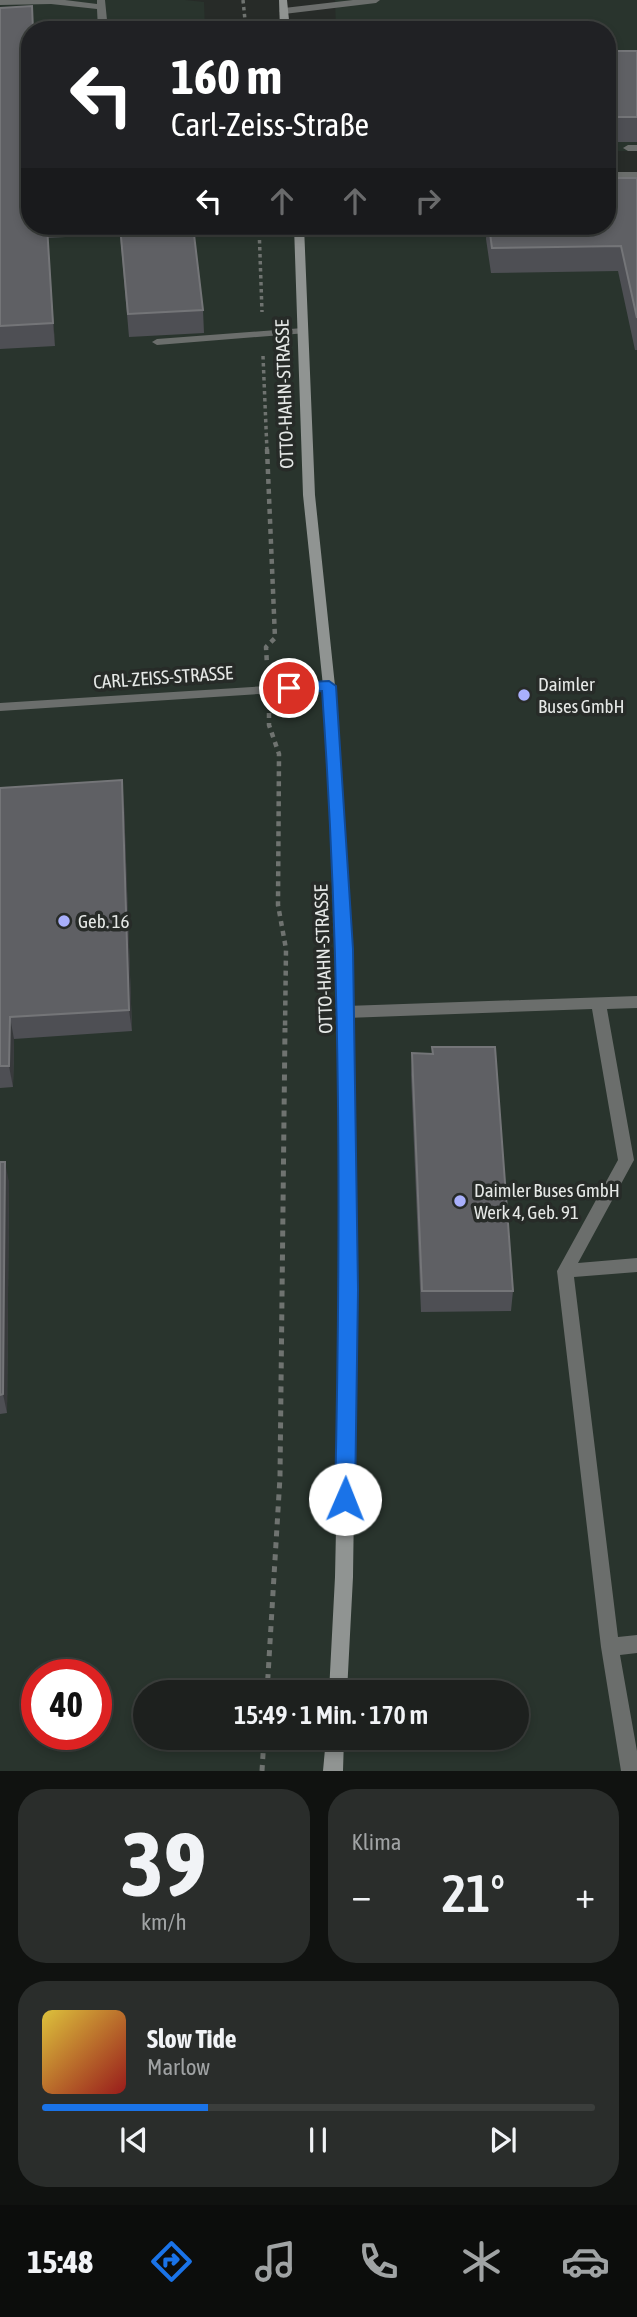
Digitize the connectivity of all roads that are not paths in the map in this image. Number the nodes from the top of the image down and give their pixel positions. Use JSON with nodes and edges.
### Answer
{"nodes":[{"id":1,"x":283,"y":0,"type":"edge"},
{"id":2,"x":374,"y":1,"type":"edge"},
{"id":3,"x":0,"y":2,"type":"edge"},
{"id":4,"x":101,"y":3,"type":"edge"},
{"id":5,"x":284,"y":11,"type":"junction"},
{"id":6,"x":102,"y":21,"type":"edge"},
{"id":7,"x":285,"y":21,"type":"edge"},
{"id":8,"x":616,"y":175,"type":"edge"},
{"id":9,"x":637,"y":175,"type":"edge"},
{"id":10,"x":299,"y":235,"type":"edge"},
{"id":11,"x":303,"y":331,"type":"junction"},
{"id":12,"x":158,"y":342,"type":"dead end"},
{"id":13,"x":329,"y":686,"type":"junction"},
{"id":14,"x":0,"y":707,"type":"edge"},
{"id":15,"x":637,"y":1002,"type":"edge"},
{"id":16,"x":599,"y":1005,"type":"junction"},
{"id":17,"x":346,"y":1012,"type":"junction"},
{"id":18,"x":632,"y":1161,"type":"edge"},
{"id":19,"x":637,"y":1265,"type":"edge"},
{"id":20,"x":565,"y":1271,"type":"junction"},
{"id":21,"x":637,"y":1644,"type":"edge"},
{"id":22,"x":610,"y":1647,"type":"junction"},
{"id":23,"x":339,"y":1680,"type":"edge"},
{"id":24,"x":335,"y":1750,"type":"edge"},
{"id":25,"x":334,"y":1771,"type":"edge"},
{"id":26,"x":631,"y":1771,"type":"edge"}],
"edges":[{"from":1,"to":5,"type":"street"},
{"from":2,"to":5,"type":"street"},
{"from":3,"to":4,"type":"street"},
{"from":4,"to":6,"type":"street"},
{"from":5,"to":7,"type":"street"},
{"from":8,"to":9,"type":"street"},
{"from":10,"to":11,"type":"street","name":"OTTO-HAHN-STRASSE"},
{"from":11,"to":12,"type":"street"},
{"from":11,"to":13,"type":"street","name":"OTTO-HAHN-STRASSE"},
{"from":13,"to":14,"type":"street","name":"CARL-ZEISS-STRASSE"},
{"from":13,"to":17,"type":"street","name":"OTTO-HAHN-STRASSE"},
{"from":15,"to":16,"type":"street"},
{"from":16,"to":17,"type":"street"},
{"from":16,"to":18,"type":"street"},
{"from":17,"to":23,"type":"street","name":"OTTO-HAHN-STRASSE"},
{"from":18,"to":20,"type":"street"},
{"from":19,"to":20,"type":"street"},
{"from":20,"to":22,"type":"street"},
{"from":21,"to":22,"type":"street"},
{"from":22,"to":26,"type":"street"},
{"from":24,"to":25,"type":"street"}]}
